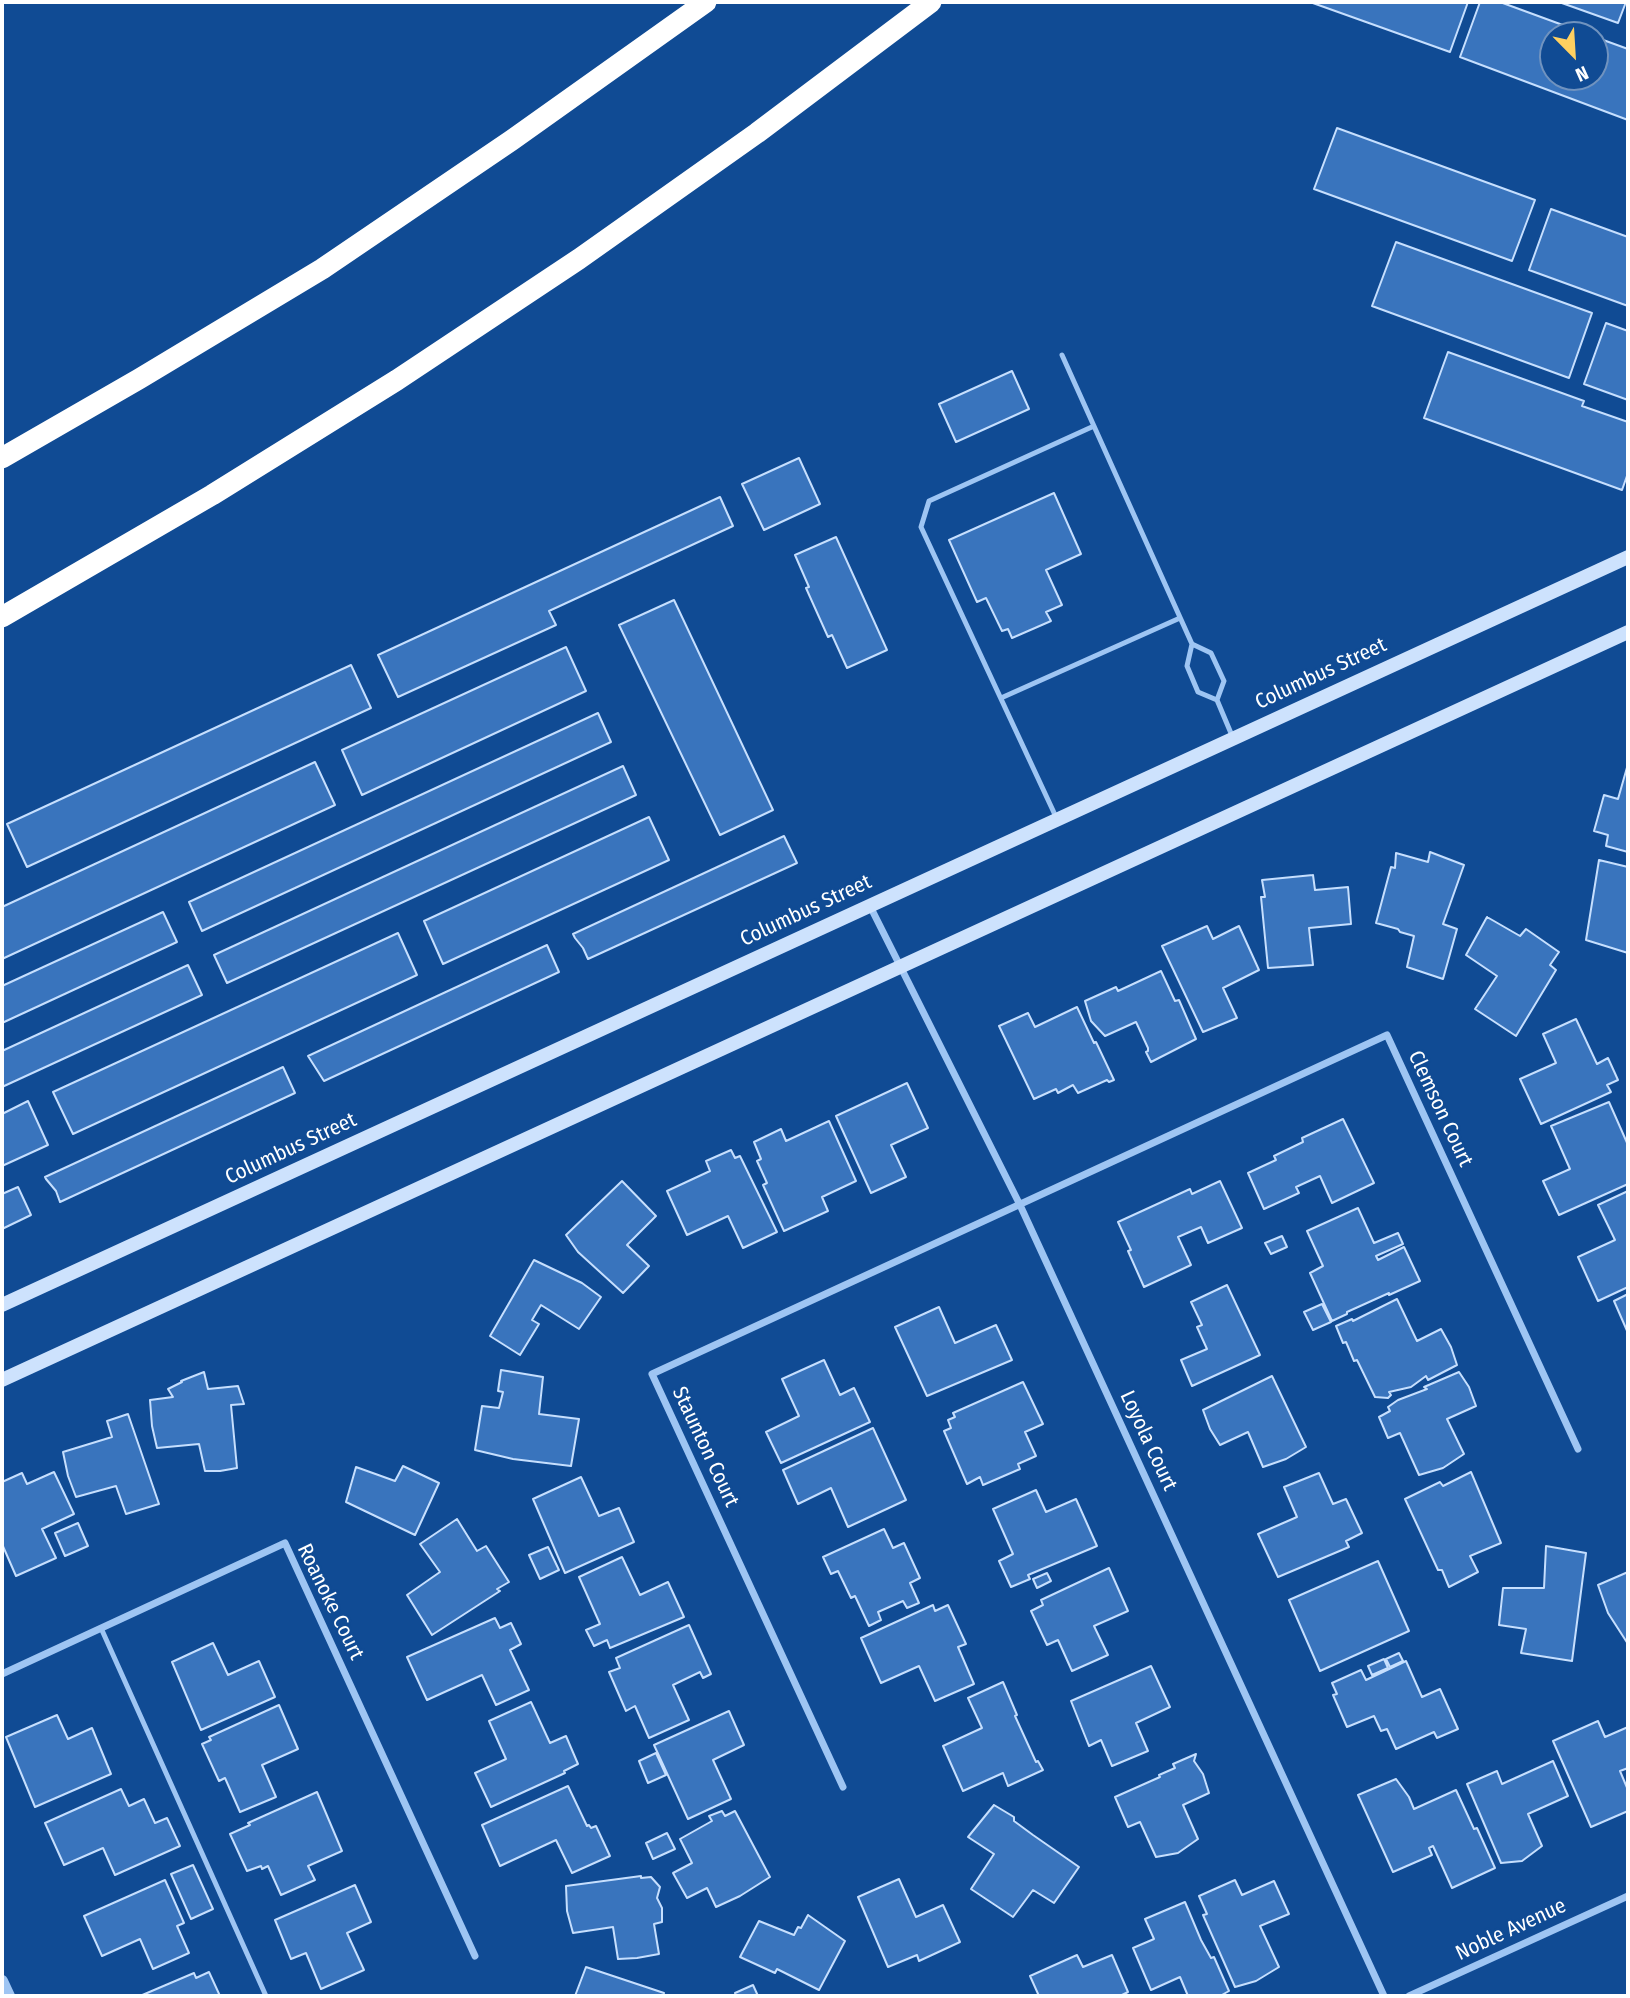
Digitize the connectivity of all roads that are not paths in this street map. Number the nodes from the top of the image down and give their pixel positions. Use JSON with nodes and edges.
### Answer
{"nodes":[{"id":1,"x":705,"y":2,"type":"edge"},
{"id":2,"x":931,"y":2,"type":"edge"},
{"id":3,"x":1062,"y":355,"type":"dead end"},
{"id":4,"x":1094,"y":426,"type":"junction"},
{"id":5,"x":2,"y":458,"type":"edge"},
{"id":6,"x":1628,"y":556,"type":"edge"},
{"id":7,"x":2,"y":617,"type":"edge"},
{"id":8,"x":1180,"y":618,"type":"junction"},
{"id":9,"x":1628,"y":632,"type":"edge"},
{"id":10,"x":1192,"y":644,"type":"junction"},
{"id":11,"x":1001,"y":698,"type":"junction"},
{"id":12,"x":1217,"y":700,"type":"junction"},
{"id":13,"x":1233,"y":738,"type":"junction"},
{"id":14,"x":1057,"y":819,"type":"junction"},
{"id":15,"x":870,"y":905,"type":"junction"},
{"id":16,"x":900,"y":966,"type":"junction"},
{"id":17,"x":1020,"y":1205,"type":"junction"},
{"id":18,"x":2,"y":1305,"type":"edge"},
{"id":19,"x":2,"y":1380,"type":"edge"},
{"id":20,"x":1577,"y":1449,"type":"dead end"},
{"id":21,"x":101,"y":1628,"type":"junction"},
{"id":22,"x":2,"y":1674,"type":"edge"},
{"id":23,"x":843,"y":1787,"type":"dead end"},
{"id":24,"x":1628,"y":1896,"type":"edge"},
{"id":25,"x":475,"y":1956,"type":"dead end"},
{"id":26,"x":2,"y":1981,"type":"edge"},
{"id":27,"x":9,"y":1996,"type":"edge"},
{"id":28,"x":266,"y":1996,"type":"edge"},
{"id":29,"x":1384,"y":1996,"type":"edge"},
{"id":30,"x":1409,"y":1996,"type":"edge"}],
"edges":[{"from":1,"to":5,"type":"highway"},
{"from":2,"to":7,"type":"highway"},
{"from":3,"to":4,"type":"lane"},
{"from":4,"to":8,"type":"lane"},
{"from":4,"to":11,"type":"lane"},
{"from":6,"to":13,"type":"main road","name":"Columbus Street"},
{"from":8,"to":10,"type":"lane"},
{"from":8,"to":11,"type":"lane"},
{"from":9,"to":16,"type":"main road"},
{"from":10,"to":12,"type":"lane"},
{"from":10,"to":12,"type":"lane"},
{"from":11,"to":14,"type":"lane"},
{"from":12,"to":13,"type":"lane"},
{"from":13,"to":14,"type":"main road","name":"Columbus Street"},
{"from":14,"to":15,"type":"main road","name":"Columbus Street"},
{"from":15,"to":16,"type":"street","name":"Loyola Court"},
{"from":15,"to":18,"type":"main road","name":"Columbus Street"},
{"from":16,"to":17,"type":"street","name":"Loyola Court"},
{"from":16,"to":19,"type":"main road"},
{"from":17,"to":20,"type":"street","name":"Clemson Court"},
{"from":17,"to":23,"type":"street","name":"Staunton Court"},
{"from":17,"to":29,"type":"street","name":"Loyola Court"},
{"from":21,"to":22,"type":"street","name":"Roanoke Court"},
{"from":21,"to":25,"type":"street","name":"Roanoke Court"},
{"from":21,"to":28,"type":"lane"},
{"from":24,"to":30,"type":"street","name":"Noble Avenue"},
{"from":26,"to":27,"type":"street"}]}
